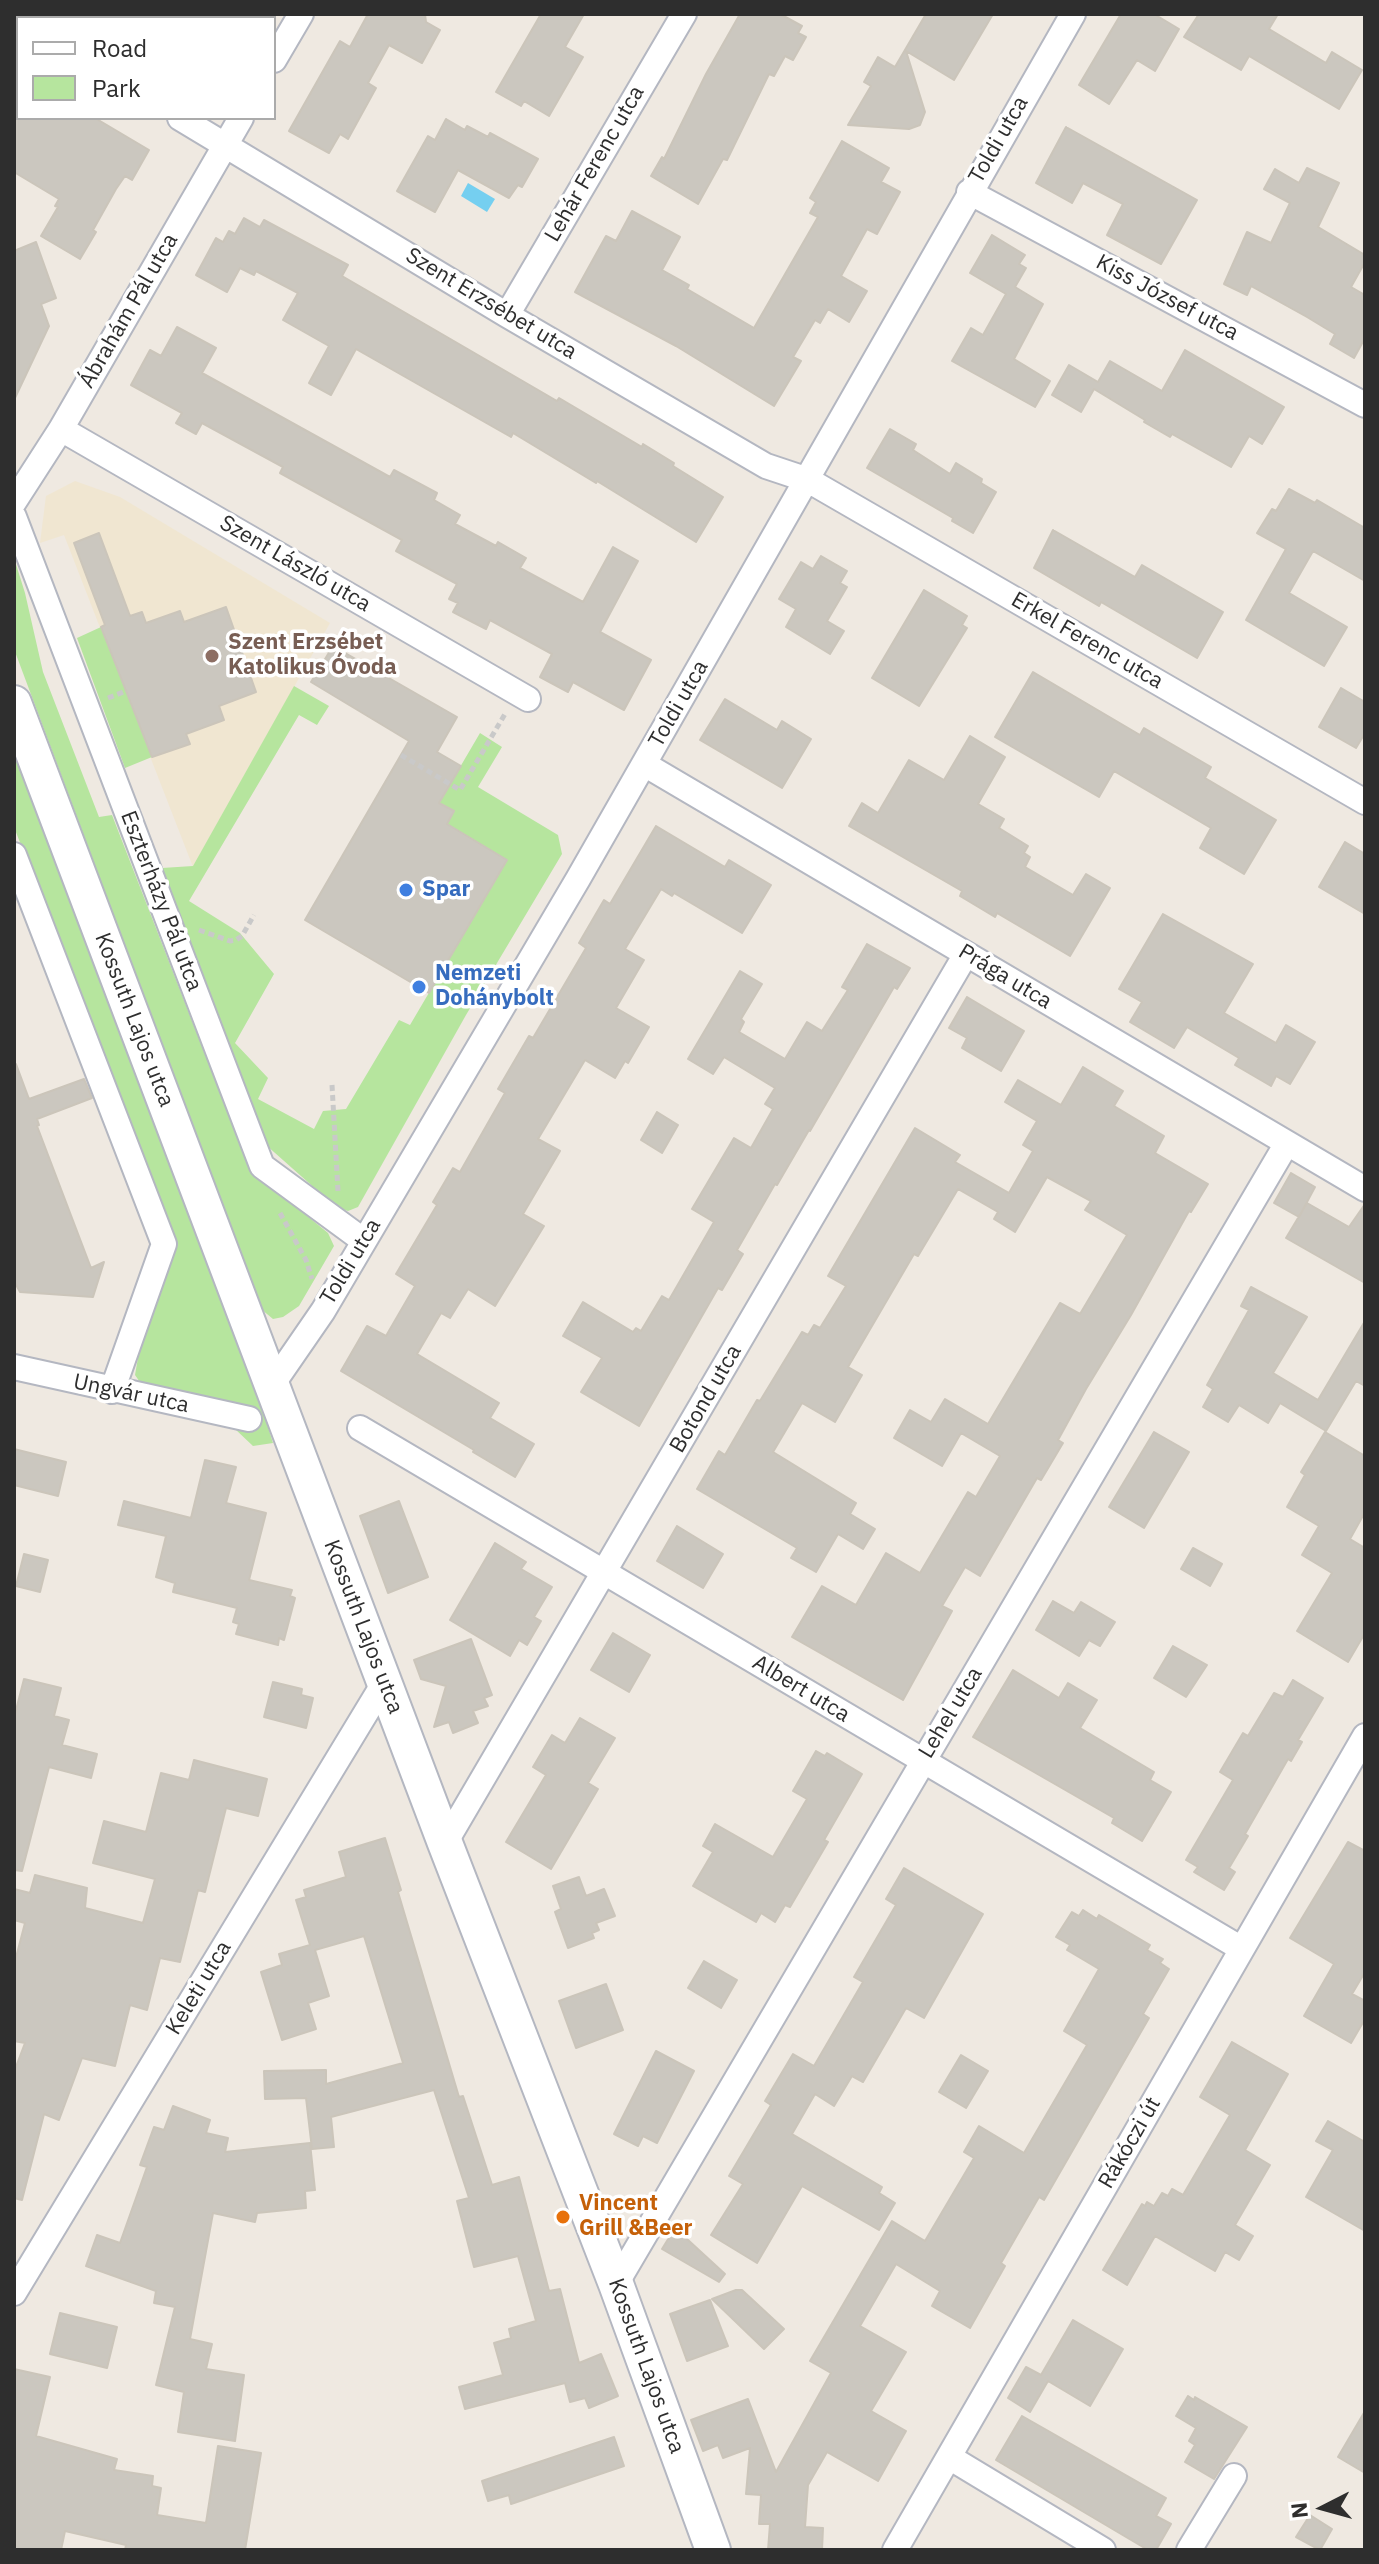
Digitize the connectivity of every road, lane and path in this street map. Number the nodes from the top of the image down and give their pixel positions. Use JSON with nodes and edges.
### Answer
{"nodes":[{"id":1,"x":301,"y":14,"type":"edge"},
{"id":2,"x":684,"y":14,"type":"edge"},
{"id":3,"x":1073,"y":14,"type":"edge"},
{"id":4,"x":276,"y":57,"type":"edge"},
{"id":5,"x":183,"y":120,"type":"edge"},
{"id":6,"x":240,"y":120,"type":"edge"},
{"id":7,"x":225,"y":145,"type":"junction"},
{"id":8,"x":969,"y":192,"type":"junction"},
{"id":9,"x":507,"y":315,"type":"junction"},
{"id":10,"x":1365,"y":405,"type":"edge"},
{"id":11,"x":61,"y":429,"type":"junction"},
{"id":12,"x":808,"y":480,"type":"junction"},
{"id":13,"x":14,"y":502,"type":"edge"},
{"id":14,"x":14,"y":517,"type":"edge"},
{"id":15,"x":523,"y":696,"type":"joint"},
{"id":16,"x":14,"y":703,"type":"edge"},
{"id":17,"x":401,"y":755,"type":"dead end"},
{"id":18,"x":644,"y":764,"type":"junction"},
{"id":19,"x":1365,"y":802,"type":"edge"},
{"id":20,"x":14,"y":855,"type":"edge"},
{"id":21,"x":254,"y":915,"type":"dead end"},
{"id":22,"x":191,"y":925,"type":"dead end"},
{"id":23,"x":966,"y":954,"type":"junction"},
{"id":24,"x":332,"y":1085,"type":"dead end"},
{"id":25,"x":1287,"y":1143,"type":"junction"},
{"id":26,"x":262,"y":1166,"type":"junction"},
{"id":27,"x":1365,"y":1189,"type":"edge"},
{"id":28,"x":339,"y":1201,"type":"dead end"},
{"id":29,"x":364,"y":1241,"type":"junction"},
{"id":30,"x":323,"y":1311,"type":"junction"},
{"id":31,"x":14,"y":1367,"type":"edge"},
{"id":32,"x":272,"y":1385,"type":"junction"},
{"id":33,"x":112,"y":1391,"type":"junction"},
{"id":34,"x":249,"y":1419,"type":"dead end"},
{"id":35,"x":360,"y":1428,"type":"dead end"},
{"id":36,"x":604,"y":1572,"type":"junction"},
{"id":37,"x":384,"y":1683,"type":"junction"},
{"id":38,"x":1365,"y":1736,"type":"edge"},
{"id":39,"x":923,"y":1760,"type":"junction"},
{"id":40,"x":445,"y":1843,"type":"junction"},
{"id":41,"x":1242,"y":1949,"type":"junction"},
{"id":42,"x":616,"y":2284,"type":"junction"},
{"id":43,"x":14,"y":2293,"type":"edge"},
{"id":44,"x":949,"y":2457,"type":"junction"},
{"id":45,"x":1234,"y":2476,"type":"dead end"},
{"id":46,"x":713,"y":2550,"type":"edge"},
{"id":47,"x":895,"y":2550,"type":"edge"},
{"id":48,"x":1103,"y":2550,"type":"edge"},
{"id":49,"x":1189,"y":2550,"type":"edge"}],
"edges":[{"from":1,"to":4,"type":"street"},
{"from":2,"to":9,"type":"street","name":"Lehár Ferenc utca"},
{"from":3,"to":8,"type":"street","name":"Toldi utca"},
{"from":5,"to":7,"type":"street","name":"Szent Erzsébet utca"},
{"from":6,"to":7,"type":"street","name":"Ábrahám Pál utca"},
{"from":7,"to":9,"type":"street","name":"Szent Erzsébet utca"},
{"from":7,"to":11,"type":"street","name":"Ábrahám Pál utca"},
{"from":8,"to":10,"type":"street","name":"Kiss József utca"},
{"from":8,"to":12,"type":"street","name":"Toldi utca"},
{"from":9,"to":12,"type":"street","name":"Szent Erzsébet utca"},
{"from":11,"to":13,"type":"street","name":"Ábrahám Pál utca"},
{"from":11,"to":15,"type":"street","name":"Szent László utca"},
{"from":12,"to":18,"type":"street","name":"Toldi utca"},
{"from":12,"to":19,"type":"street","name":"Erkel Ferenc utca"},
{"from":14,"to":26,"type":"street","name":"Eszterházy Pál utca"},
{"from":15,"to":17,"type":"path"},
{"from":16,"to":32,"type":"street","name":"Kossuth Lajos utca"},
{"from":18,"to":23,"type":"street","name":"Prága utca"},
{"from":18,"to":29,"type":"street","name":"Toldi utca"},
{"from":20,"to":33,"type":"street"},
{"from":21,"to":22,"type":"path"},
{"from":23,"to":25,"type":"street","name":"Prága utca"},
{"from":23,"to":36,"type":"street","name":"Botond utca"},
{"from":24,"to":28,"type":"path"},
{"from":25,"to":27,"type":"street","name":"Prága utca"},
{"from":25,"to":39,"type":"street","name":"Lehel utca"},
{"from":26,"to":29,"type":"street"},
{"from":26,"to":30,"type":"path"},
{"from":29,"to":30,"type":"street","name":"Toldi utca"},
{"from":30,"to":32,"type":"street","name":"Toldi utca"},
{"from":31,"to":33,"type":"street","name":"Ungvár utca"},
{"from":32,"to":37,"type":"street","name":"Kossuth Lajos utca"},
{"from":33,"to":34,"type":"street","name":"Ungvár utca"},
{"from":35,"to":36,"type":"street","name":"Albert utca"},
{"from":36,"to":39,"type":"street","name":"Albert utca"},
{"from":36,"to":40,"type":"street","name":"Botond utca"},
{"from":37,"to":40,"type":"street","name":"Kossuth Lajos utca"},
{"from":37,"to":43,"type":"street","name":"Keleti utca"},
{"from":38,"to":41,"type":"street","name":"Rákóczi út"},
{"from":39,"to":41,"type":"street","name":"Albert utca"},
{"from":39,"to":42,"type":"street","name":"Lehel utca"},
{"from":40,"to":42,"type":"street","name":"Kossuth Lajos utca"},
{"from":41,"to":44,"type":"street","name":"Rákóczi út"},
{"from":42,"to":46,"type":"street","name":"Kossuth Lajos utca"},
{"from":44,"to":47,"type":"street","name":"Rákóczi út"},
{"from":44,"to":48,"type":"street"},
{"from":45,"to":49,"type":"street"}]}
